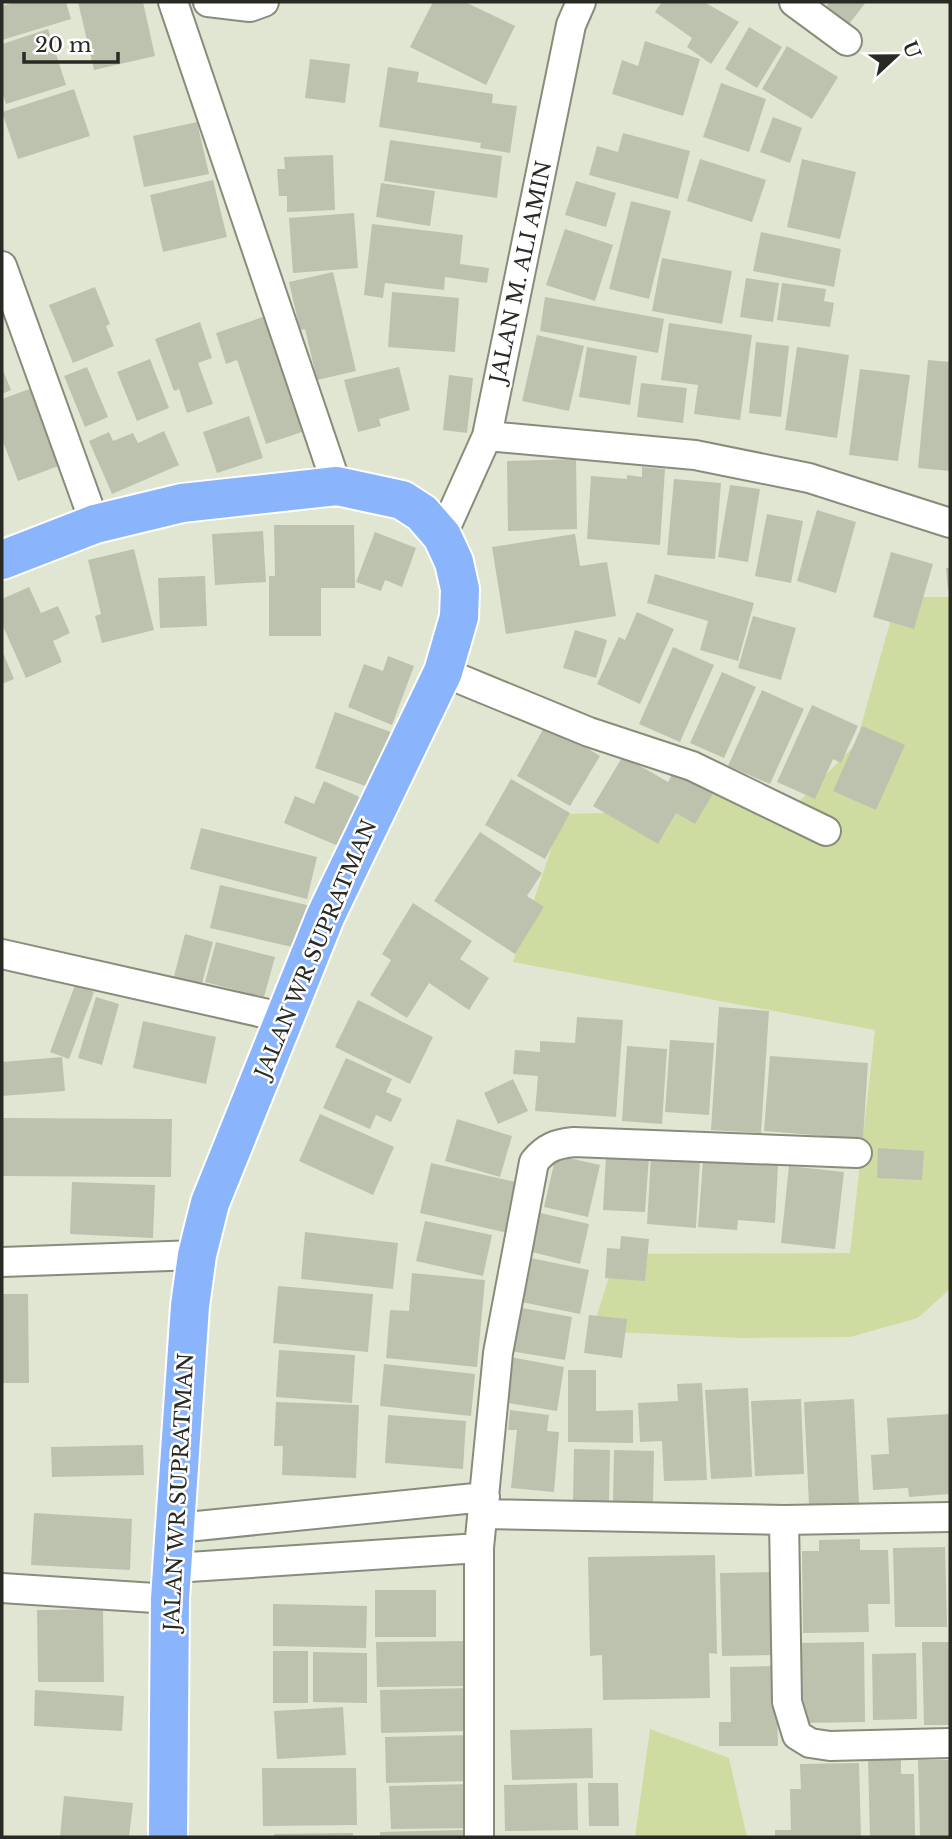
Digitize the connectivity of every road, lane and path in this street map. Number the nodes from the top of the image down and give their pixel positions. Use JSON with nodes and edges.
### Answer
{"nodes":[{"id":1,"x":173,"y":2,"type":"edge"},
{"id":2,"x":208,"y":2,"type":"edge"},
{"id":3,"x":264,"y":2,"type":"edge"},
{"id":4,"x":581,"y":2,"type":"edge"},
{"id":5,"x":794,"y":2,"type":"edge"},
{"id":6,"x":846,"y":41,"type":"dead end"},
{"id":7,"x":2,"y":265,"type":"edge"},
{"id":8,"x":487,"y":436,"type":"junction"},
{"id":9,"x":337,"y":486,"type":"junction"},
{"id":10,"x":950,"y":523,"type":"edge"},
{"id":11,"x":95,"y":524,"type":"junction"},
{"id":12,"x":442,"y":536,"type":"junction"},
{"id":13,"x":2,"y":560,"type":"edge"},
{"id":14,"x":443,"y":672,"type":"junction"},
{"id":15,"x":826,"y":831,"type":"dead end"},
{"id":16,"x":2,"y":954,"type":"edge"},
{"id":17,"x":286,"y":1018,"type":"junction"},
{"id":18,"x":857,"y":1153,"type":"dead end"},
{"id":19,"x":197,"y":1255,"type":"junction"},
{"id":20,"x":2,"y":1262,"type":"edge"},
{"id":21,"x":484,"y":1505,"type":"junction"},
{"id":22,"x":950,"y":1517,"type":"edge"},
{"id":23,"x":784,"y":1520,"type":"junction"},
{"id":24,"x":177,"y":1528,"type":"junction"},
{"id":25,"x":479,"y":1548,"type":"junction"},
{"id":26,"x":172,"y":1583,"type":"junction"},
{"id":27,"x":2,"y":1588,"type":"edge"},
{"id":28,"x":950,"y":1743,"type":"edge"},
{"id":29,"x":168,"y":1837,"type":"edge"},
{"id":30,"x":480,"y":1837,"type":"edge"}],
"edges":[{"from":1,"to":9,"type":"street"},
{"from":2,"to":3,"type":"street"},
{"from":4,"to":8,"type":"street","name":"JALAN M. ALI AMIN"},
{"from":5,"to":6,"type":"street"},
{"from":7,"to":11,"type":"street"},
{"from":8,"to":10,"type":"street"},
{"from":8,"to":12,"type":"street","name":"JALAN M. ALI AMIN"},
{"from":9,"to":11,"type":"highway","name":"JALAN WR SUPRATMAN"},
{"from":9,"to":12,"type":"highway","name":"JALAN WR SUPRATMAN"},
{"from":11,"to":13,"type":"highway","name":"JALAN WR SUPRATMAN"},
{"from":12,"to":14,"type":"highway","name":"JALAN WR SUPRATMAN"},
{"from":14,"to":15,"type":"street"},
{"from":14,"to":17,"type":"highway","name":"JALAN WR SUPRATMAN"},
{"from":16,"to":17,"type":"street"},
{"from":17,"to":19,"type":"highway","name":"JALAN WR SUPRATMAN"},
{"from":18,"to":21,"type":"street"},
{"from":19,"to":20,"type":"street"},
{"from":19,"to":24,"type":"highway","name":"JALAN WR SUPRATMAN"},
{"from":21,"to":23,"type":"street"},
{"from":21,"to":24,"type":"street"},
{"from":21,"to":25,"type":"street"},
{"from":22,"to":23,"type":"street"},
{"from":23,"to":28,"type":"street"},
{"from":24,"to":26,"type":"highway","name":"JALAN WR SUPRATMAN"},
{"from":25,"to":26,"type":"street"},
{"from":25,"to":30,"type":"street"},
{"from":26,"to":27,"type":"street"},
{"from":26,"to":29,"type":"highway","name":"JALAN WR SUPRATMAN"}]}
